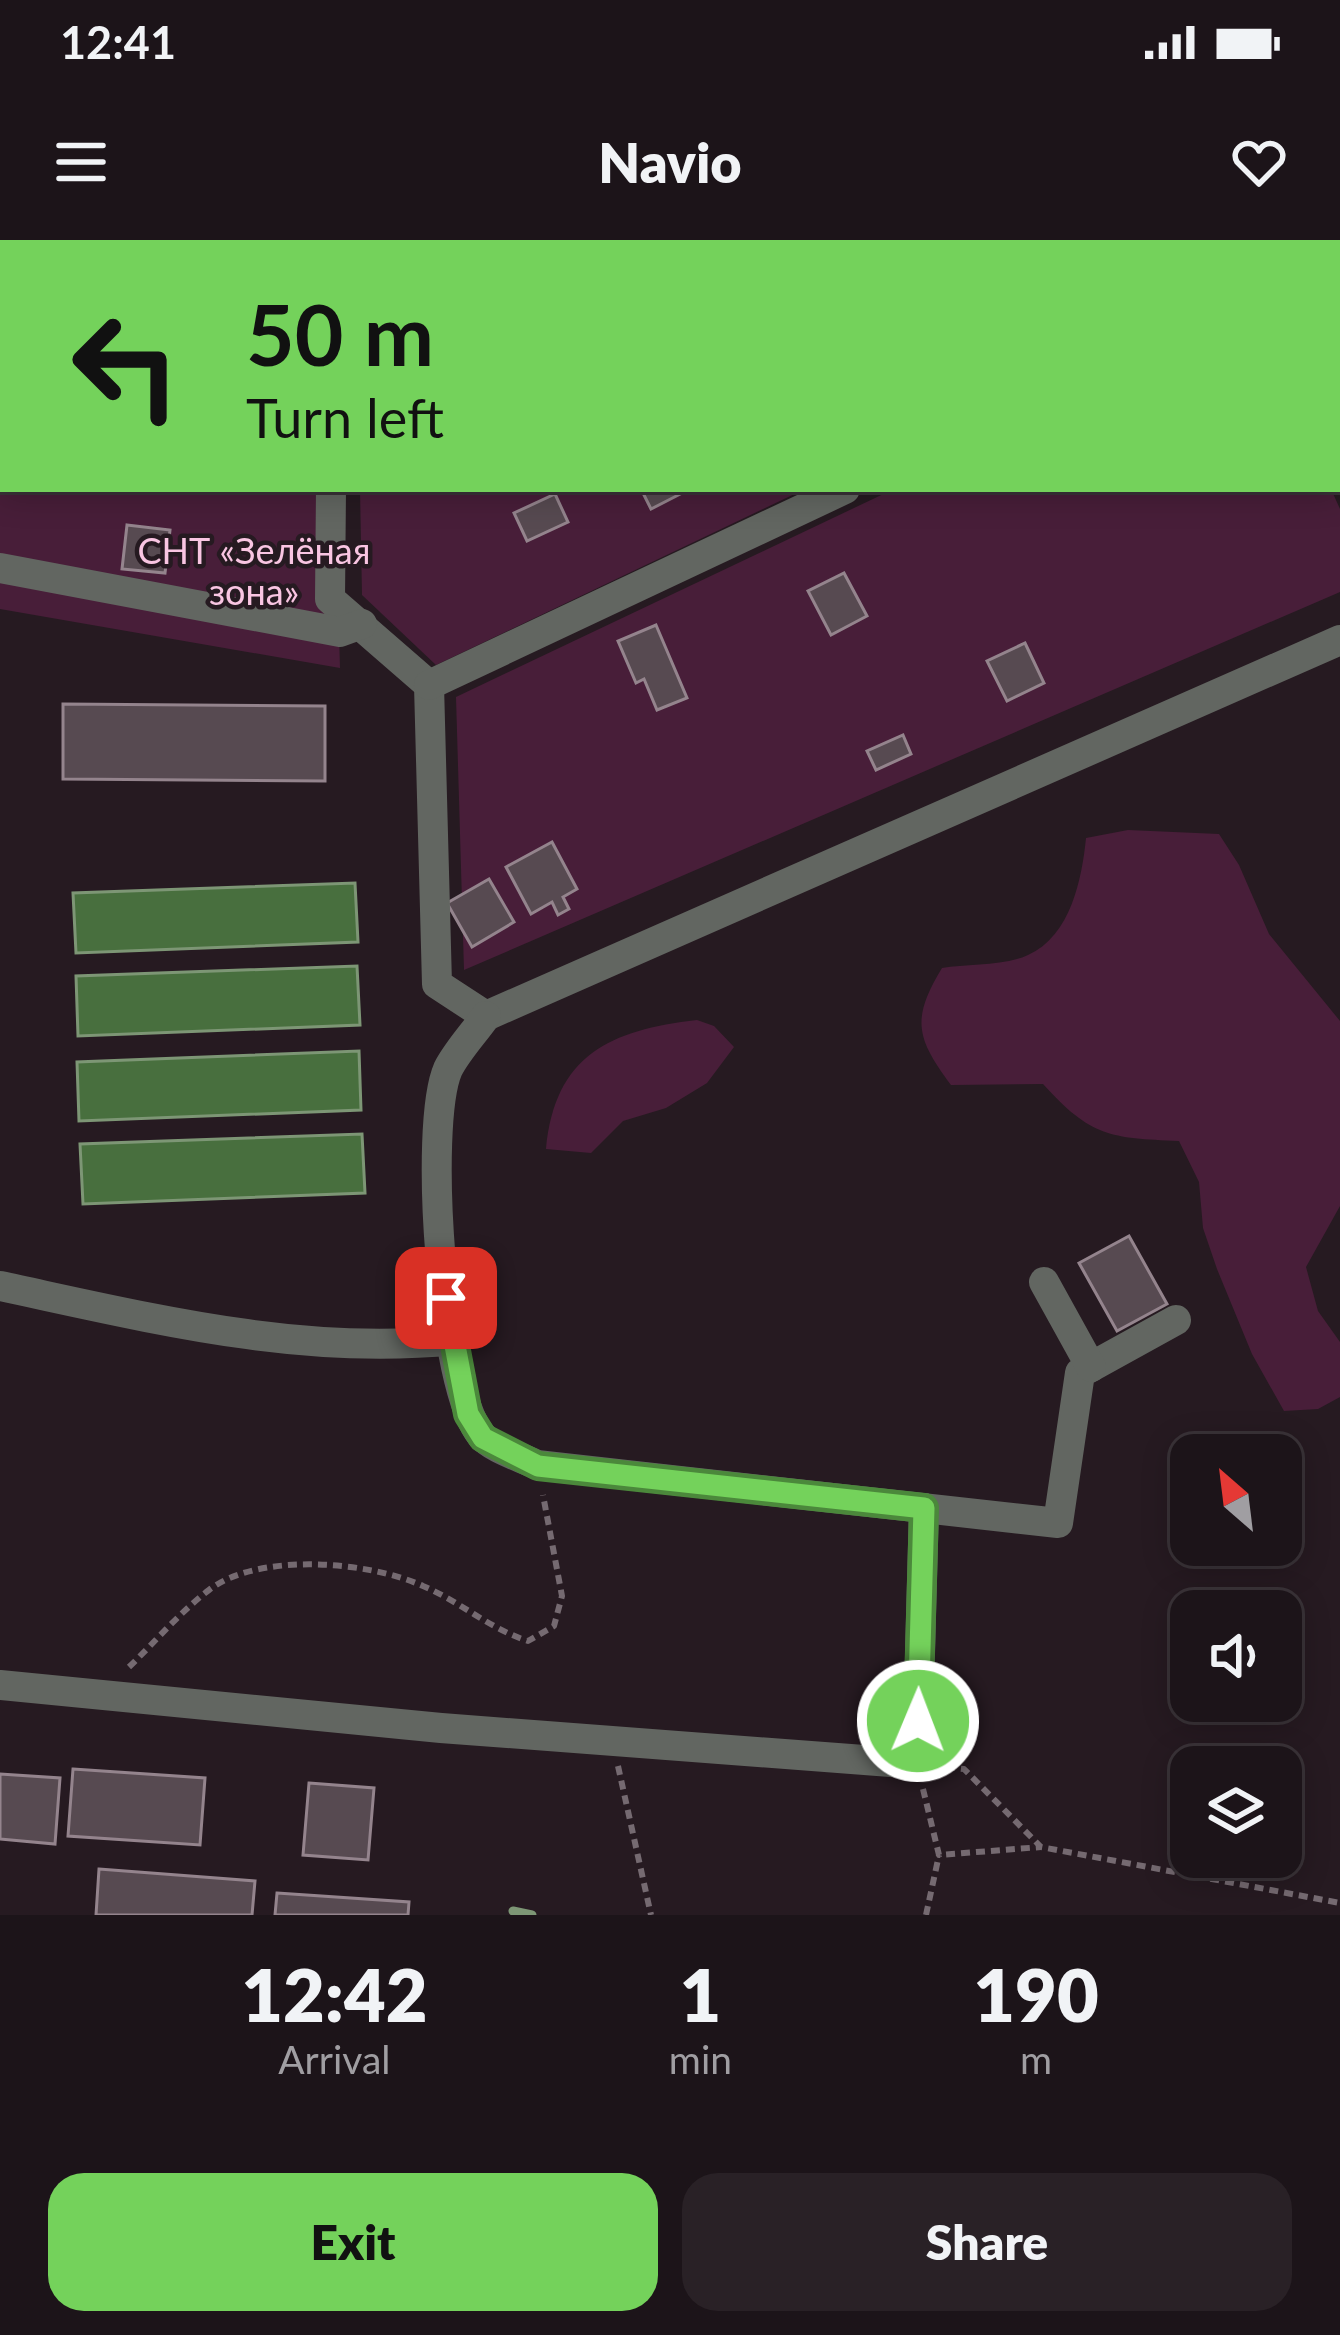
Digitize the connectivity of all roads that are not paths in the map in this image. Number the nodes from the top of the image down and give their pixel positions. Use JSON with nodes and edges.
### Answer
{"nodes":[{"id":1,"x":331,"y":492,"type":"edge"},
{"id":2,"x":839,"y":492,"type":"edge"},
{"id":3,"x":0,"y":568,"type":"edge"},
{"id":4,"x":362,"y":624,"type":"junction"},
{"id":5,"x":1340,"y":640,"type":"edge"},
{"id":6,"x":429,"y":685,"type":"junction"},
{"id":7,"x":486,"y":1016,"type":"junction"},
{"id":8,"x":1044,"y":1282,"type":"dead end"},
{"id":9,"x":0,"y":1286,"type":"edge"},
{"id":10,"x":1176,"y":1320,"type":"dead end"},
{"id":11,"x":454,"y":1340,"type":"junction"},
{"id":12,"x":1091,"y":1367,"type":"junction"},
{"id":13,"x":924,"y":1508,"type":"junction"},
{"id":14,"x":0,"y":1685,"type":"edge"}],
"edges":[{"from":1,"to":4,"type":"lane"},
{"from":2,"to":6,"type":"lane"},
{"from":3,"to":4,"type":"lane"},
{"from":4,"to":6,"type":"lane"},
{"from":5,"to":7,"type":"lane"},
{"from":6,"to":7,"type":"lane"},
{"from":7,"to":11,"type":"lane"},
{"from":8,"to":12,"type":"lane"},
{"from":9,"to":11,"type":"lane"},
{"from":10,"to":12,"type":"lane"},
{"from":11,"to":13,"type":"lane"},
{"from":12,"to":13,"type":"lane"},
{"from":13,"to":14,"type":"lane"}]}
